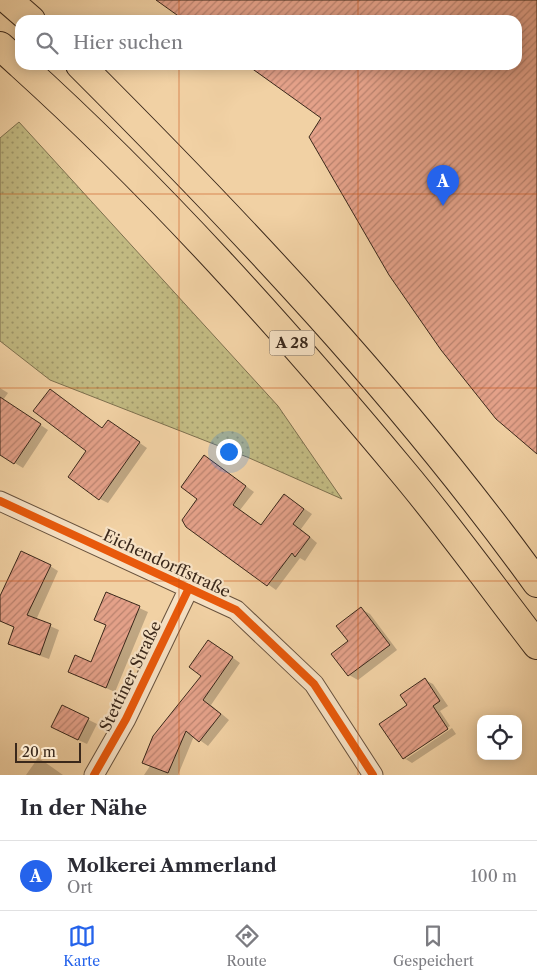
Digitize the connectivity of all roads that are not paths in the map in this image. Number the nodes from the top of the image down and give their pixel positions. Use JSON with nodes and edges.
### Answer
{"nodes":[{"id":1,"x":8,"y":0,"type":"edge"},
{"id":2,"x":25,"y":15,"type":"edge"},
{"id":3,"x":0,"y":46,"type":"edge"},
{"id":4,"x":15,"y":59,"type":"edge"},
{"id":5,"x":27,"y":70,"type":"edge"},
{"id":6,"x":85,"y":70,"type":"edge"},
{"id":7,"x":0,"y":501,"type":"edge"},
{"id":8,"x":537,"y":583,"type":"edge"},
{"id":9,"x":189,"y":588,"type":"junction"},
{"id":10,"x":537,"y":645,"type":"edge"},
{"id":11,"x":94,"y":775,"type":"edge"},
{"id":12,"x":373,"y":775,"type":"edge"}],
"edges":[{"from":1,"to":2,"type":"highway"},
{"from":3,"to":4,"type":"highway","number":"A 28"},
{"from":5,"to":10,"type":"highway","number":"A 28"},
{"from":6,"to":8,"type":"highway","number":"A 28"},
{"from":7,"to":9,"type":"street","name":"Eichendorffstraße"},
{"from":9,"to":11,"type":"street","name":"Stettiner Straße"},
{"from":9,"to":12,"type":"street","name":"Eichendorffstraße"}]}
